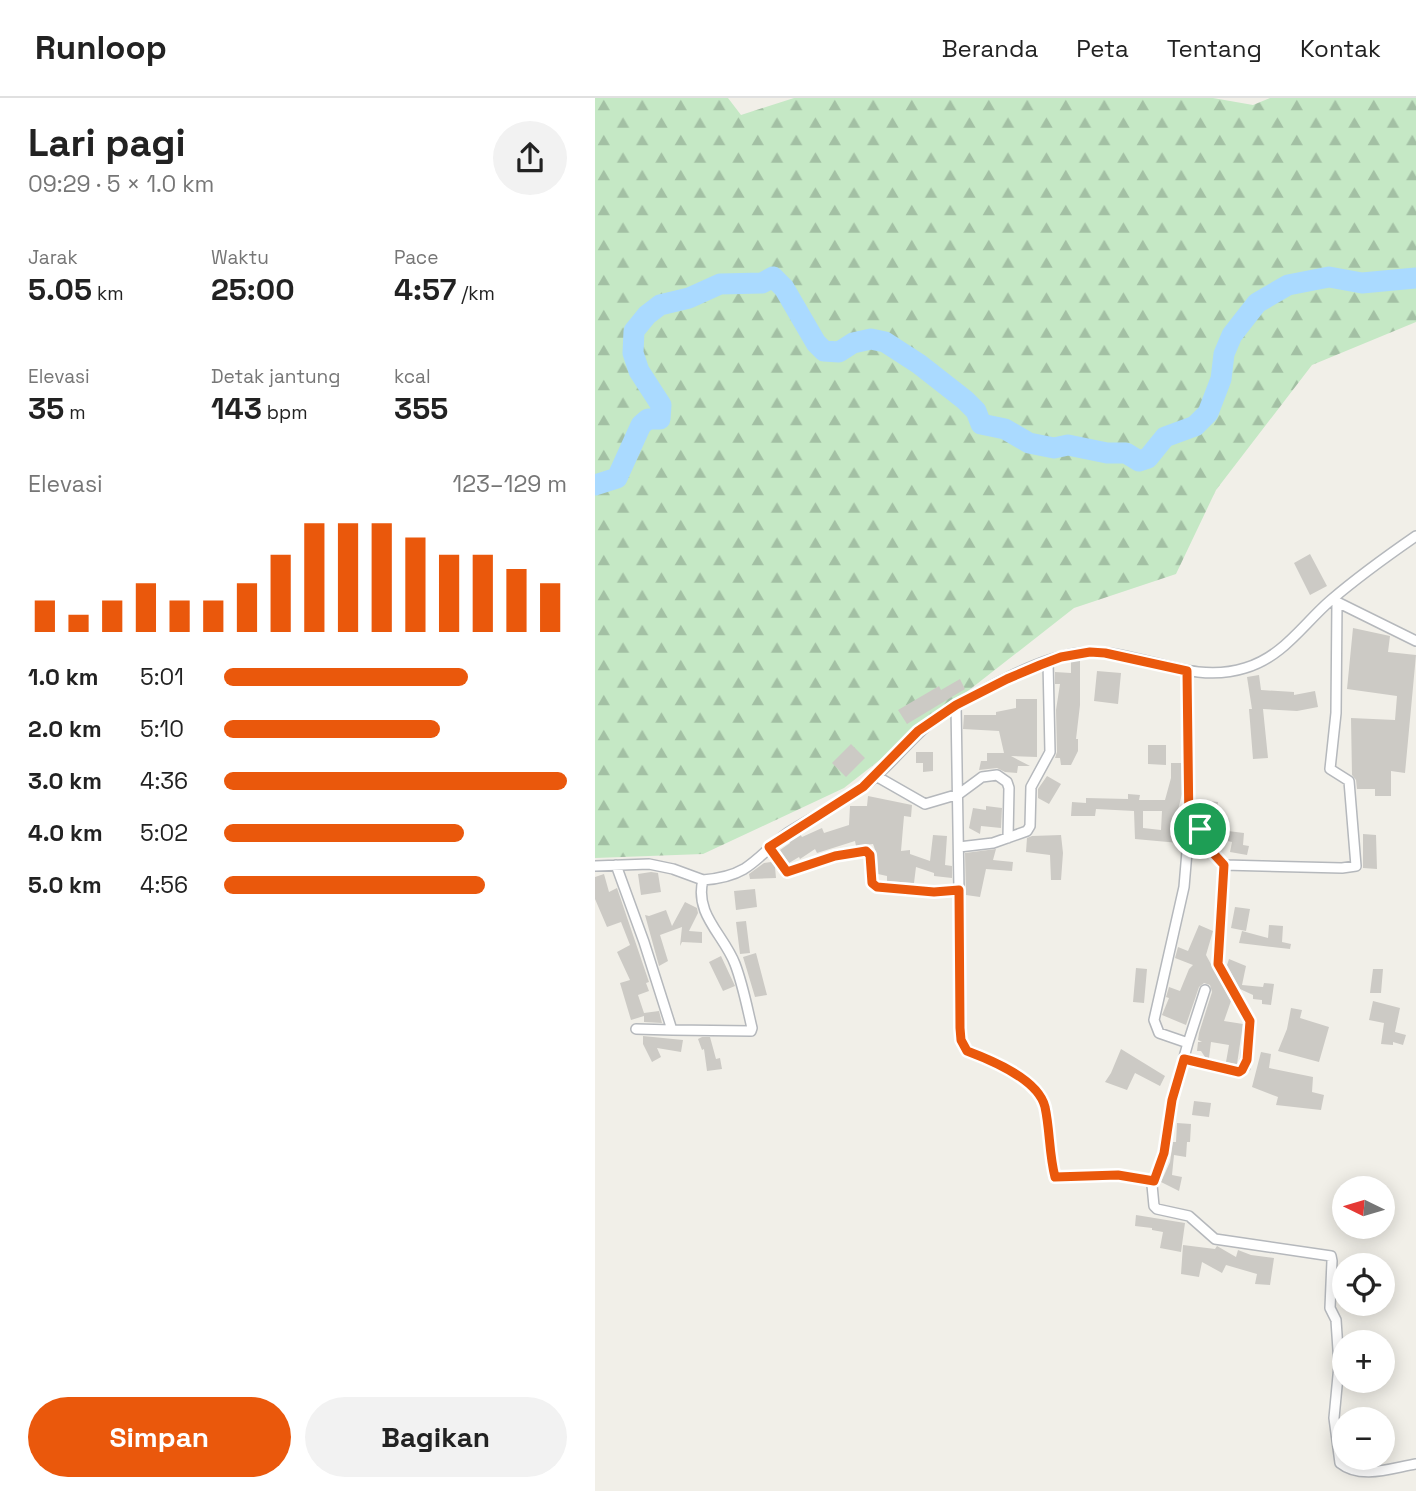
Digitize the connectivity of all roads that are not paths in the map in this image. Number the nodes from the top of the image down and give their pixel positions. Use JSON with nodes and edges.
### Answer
{"nodes":[{"id":1,"x":1416,"y":536,"type":"edge"},
{"id":2,"x":1334,"y":601,"type":"junction"},
{"id":3,"x":1416,"y":641,"type":"edge"},
{"id":4,"x":1048,"y":662,"type":"junction"},
{"id":5,"x":1187,"y":671,"type":"junction"},
{"id":6,"x":956,"y":705,"type":"junction"},
{"id":7,"x":876,"y":776,"type":"junction"},
{"id":8,"x":959,"y":794,"type":"junction"},
{"id":9,"x":1189,"y":828,"type":"junction"},
{"id":10,"x":1008,"y":838,"type":"junction"},
{"id":11,"x":769,"y":847,"type":"junction"},
{"id":12,"x":958,"y":847,"type":"junction"},
{"id":13,"x":616,"y":865,"type":"junction"},
{"id":14,"x":1224,"y":865,"type":"junction"},
{"id":15,"x":595,"y":866,"type":"edge"},
{"id":16,"x":703,"y":880,"type":"junction"},
{"id":17,"x":959,"y":890,"type":"junction"},
{"id":18,"x":1205,"y":990,"type":"dead end"},
{"id":19,"x":636,"y":1029,"type":"dead end"},
{"id":20,"x":672,"y":1030,"type":"junction"},
{"id":21,"x":1188,"y":1043,"type":"junction"},
{"id":22,"x":1184,"y":1059,"type":"junction"},
{"id":23,"x":1154,"y":1181,"type":"junction"},
{"id":24,"x":1416,"y":1464,"type":"edge"}],
"edges":[{"from":1,"to":2,"type":"street"},
{"from":2,"to":3,"type":"street"},
{"from":2,"to":5,"type":"street"},
{"from":2,"to":14,"type":"street"},
{"from":4,"to":5,"type":"street"},
{"from":4,"to":6,"type":"street"},
{"from":4,"to":10,"type":"street"},
{"from":5,"to":9,"type":"street"},
{"from":6,"to":7,"type":"street"},
{"from":6,"to":8,"type":"street"},
{"from":7,"to":8,"type":"street"},
{"from":7,"to":11,"type":"street"},
{"from":8,"to":10,"type":"street"},
{"from":8,"to":12,"type":"street"},
{"from":9,"to":14,"type":"street"},
{"from":9,"to":21,"type":"street"},
{"from":10,"to":12,"type":"street"},
{"from":11,"to":16,"type":"street"},
{"from":11,"to":17,"type":"street"},
{"from":12,"to":17,"type":"street"},
{"from":13,"to":15,"type":"street"},
{"from":13,"to":16,"type":"street"},
{"from":13,"to":20,"type":"street"},
{"from":14,"to":22,"type":"street"},
{"from":16,"to":20,"type":"street"},
{"from":17,"to":23,"type":"street"},
{"from":18,"to":21,"type":"street"},
{"from":19,"to":20,"type":"street"},
{"from":21,"to":22,"type":"street"},
{"from":22,"to":23,"type":"street"},
{"from":23,"to":24,"type":"street"}]}
